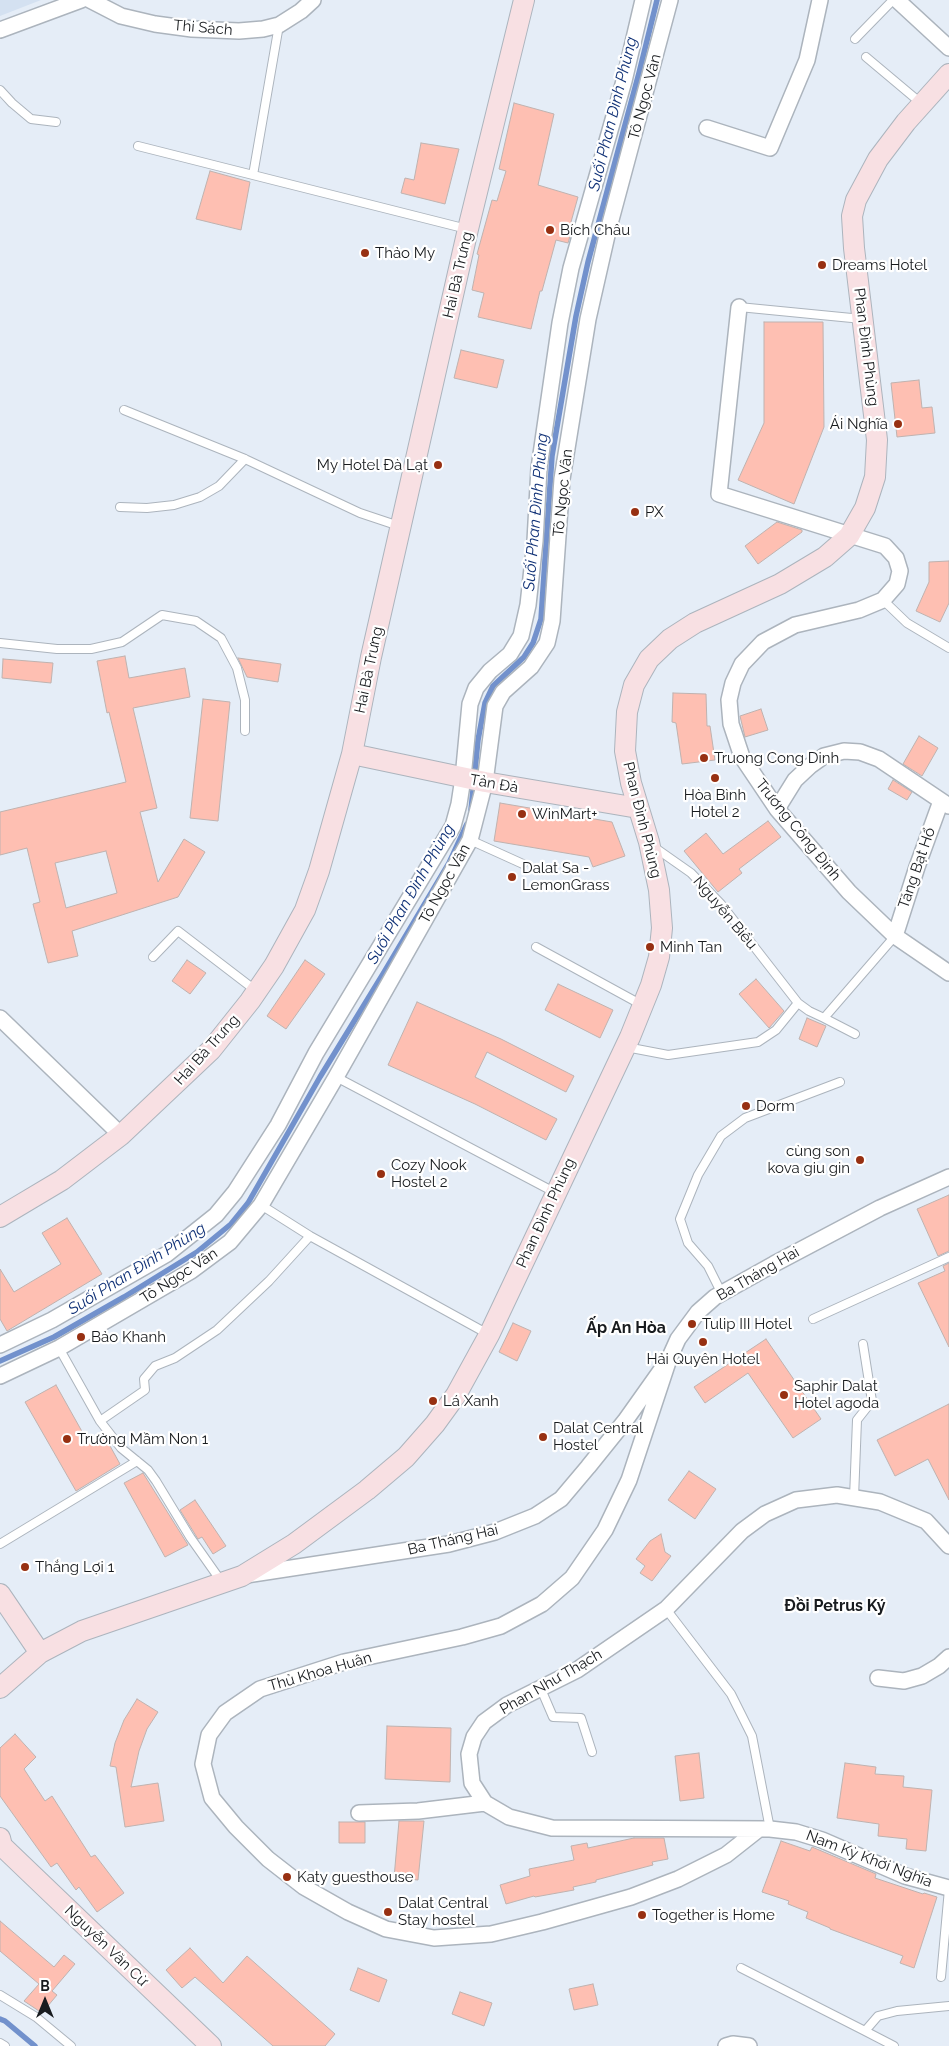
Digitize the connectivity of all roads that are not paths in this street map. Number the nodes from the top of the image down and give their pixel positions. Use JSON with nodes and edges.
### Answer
{"nodes":[{"id":1,"x":81,"y":0,"type":"edge"},
{"id":2,"x":90,"y":0,"type":"edge"},
{"id":3,"x":313,"y":0,"type":"edge"},
{"id":4,"x":524,"y":0,"type":"edge"},
{"id":5,"x":643,"y":0,"type":"edge"},
{"id":6,"x":670,"y":0,"type":"edge"},
{"id":7,"x":820,"y":0,"type":"edge"},
{"id":8,"x":893,"y":0,"type":"edge"},
{"id":9,"x":897,"y":0,"type":"edge"},
{"id":10,"x":279,"y":25,"type":"junction"},
{"id":11,"x":0,"y":30,"type":"edge"},
{"id":12,"x":855,"y":39,"type":"dead end"},
{"id":13,"x":949,"y":48,"type":"edge"},
{"id":14,"x":866,"y":57,"type":"dead end"},
{"id":15,"x":949,"y":74,"type":"edge"},
{"id":16,"x":0,"y":90,"type":"edge"},
{"id":17,"x":922,"y":104,"type":"junction"},
{"id":18,"x":56,"y":122,"type":"dead end"},
{"id":19,"x":707,"y":128,"type":"dead end"},
{"id":20,"x":138,"y":146,"type":"dead end"},
{"id":21,"x":253,"y":175,"type":"junction"},
{"id":22,"x":586,"y":224,"type":"junction"},
{"id":23,"x":468,"y":230,"type":"junction"},
{"id":24,"x":606,"y":230,"type":"junction"},
{"id":25,"x":739,"y":307,"type":"joint"},
{"id":26,"x":862,"y":319,"type":"junction"},
{"id":27,"x":124,"y":410,"type":"dead end"},
{"id":28,"x":246,"y":459,"type":"junction"},
{"id":29,"x":120,"y":507,"type":"dead end"},
{"id":30,"x":401,"y":527,"type":"junction"},
{"id":31,"x":849,"y":536,"type":"junction"},
{"id":32,"x":882,"y":600,"type":"junction"},
{"id":33,"x":0,"y":643,"type":"edge"},
{"id":34,"x":949,"y":648,"type":"edge"},
{"id":35,"x":245,"y":730,"type":"dead end"},
{"id":36,"x":352,"y":754,"type":"junction"},
{"id":37,"x":463,"y":778,"type":"junction"},
{"id":38,"x":485,"y":782,"type":"junction"},
{"id":39,"x":945,"y":803,"type":"edge"},
{"id":40,"x":638,"y":808,"type":"junction"},
{"id":41,"x":777,"y":808,"type":"junction"},
{"id":42,"x":470,"y":840,"type":"junction"},
{"id":43,"x":649,"y":842,"type":"junction"},
{"id":44,"x":523,"y":864,"type":"dead end"},
{"id":45,"x":895,"y":936,"type":"junction"},
{"id":46,"x":536,"y":947,"type":"dead end"},
{"id":47,"x":153,"y":957,"type":"dead end"},
{"id":48,"x":949,"y":973,"type":"edge"},
{"id":49,"x":257,"y":991,"type":"junction"},
{"id":50,"x":798,"y":1003,"type":"junction"},
{"id":51,"x":643,"y":1006,"type":"junction"},
{"id":52,"x":0,"y":1018,"type":"edge"},
{"id":53,"x":824,"y":1018,"type":"junction"},
{"id":54,"x":855,"y":1034,"type":"dead end"},
{"id":55,"x":626,"y":1047,"type":"junction"},
{"id":56,"x":336,"y":1077,"type":"junction"},
{"id":57,"x":840,"y":1082,"type":"dead end"},
{"id":58,"x":122,"y":1134,"type":"junction"},
{"id":59,"x":949,"y":1177,"type":"edge"},
{"id":60,"x":556,"y":1193,"type":"junction"},
{"id":61,"x":261,"y":1204,"type":"junction"},
{"id":62,"x":0,"y":1217,"type":"edge"},
{"id":63,"x":310,"y":1236,"type":"junction"},
{"id":64,"x":949,"y":1256,"type":"edge"},
{"id":65,"x":722,"y":1294,"type":"junction"},
{"id":66,"x":813,"y":1318,"type":"dead end"},
{"id":67,"x":489,"y":1335,"type":"junction"},
{"id":68,"x":863,"y":1344,"type":"dead end"},
{"id":69,"x":0,"y":1345,"type":"edge"},
{"id":70,"x":59,"y":1348,"type":"junction"},
{"id":71,"x":669,"y":1359,"type":"junction"},
{"id":72,"x":0,"y":1376,"type":"edge"},
{"id":73,"x":100,"y":1421,"type":"junction"},
{"id":74,"x":137,"y":1462,"type":"junction"},
{"id":75,"x":854,"y":1498,"type":"junction"},
{"id":76,"x":0,"y":1544,"type":"edge"},
{"id":77,"x":949,"y":1546,"type":"edge"},
{"id":78,"x":242,"y":1576,"type":"junction"},
{"id":79,"x":223,"y":1584,"type":"junction"},
{"id":80,"x":0,"y":1594,"type":"edge"},
{"id":81,"x":666,"y":1609,"type":"junction"},
{"id":82,"x":40,"y":1654,"type":"junction"},
{"id":83,"x":949,"y":1656,"type":"edge"},
{"id":84,"x":878,"y":1678,"type":"dead end"},
{"id":85,"x":0,"y":1688,"type":"edge"},
{"id":86,"x":541,"y":1689,"type":"junction"},
{"id":87,"x":592,"y":1752,"type":"dead end"},
{"id":88,"x":485,"y":1803,"type":"junction"},
{"id":89,"x":359,"y":1813,"type":"dead end"},
{"id":90,"x":765,"y":1829,"type":"junction"},
{"id":91,"x":1,"y":1843,"type":"edge"},
{"id":92,"x":949,"y":1889,"type":"edge"},
{"id":93,"x":741,"y":1968,"type":"dead end"},
{"id":94,"x":942,"y":1976,"type":"dead end"},
{"id":95,"x":0,"y":1995,"type":"edge"},
{"id":96,"x":949,"y":2006,"type":"edge"},
{"id":97,"x":865,"y":2031,"type":"junction"},
{"id":98,"x":0,"y":2043,"type":"edge"},
{"id":99,"x":5,"y":2046,"type":"edge"},
{"id":100,"x":71,"y":2046,"type":"edge"},
{"id":101,"x":211,"y":2046,"type":"edge"},
{"id":102,"x":726,"y":2046,"type":"edge"},
{"id":103,"x":748,"y":2046,"type":"edge"},
{"id":104,"x":894,"y":2046,"type":"edge"}],
"edges":[{"from":1,"to":11,"type":"street"},
{"from":2,"to":10,"type":"street","name":"Thi Sách"},
{"from":3,"to":10,"type":"street","name":"Thi Sách"},
{"from":4,"to":23,"type":"main road","name":"Hai Bà Trưng"},
{"from":5,"to":22,"type":"street","name":"Tô Ngọc Vân"},
{"from":6,"to":24,"type":"street","name":"Tô Ngọc Vân"},
{"from":7,"to":19,"type":"street"},
{"from":8,"to":12,"type":"lane"},
{"from":9,"to":13,"type":"street"},
{"from":10,"to":21,"type":"lane"},
{"from":14,"to":17,"type":"lane"},
{"from":15,"to":17,"type":"main road","name":"Phan Đình Phùng"},
{"from":16,"to":18,"type":"lane"},
{"from":17,"to":26,"type":"main road","name":"Phan Đình Phùng"},
{"from":20,"to":21,"type":"lane"},
{"from":21,"to":23,"type":"lane"},
{"from":22,"to":24,"type":"street"},
{"from":22,"to":37,"type":"street","name":"Tô Ngọc Vân"},
{"from":23,"to":30,"type":"main road","name":"Hai Bà Trưng"},
{"from":24,"to":38,"type":"street","name":"Tô Ngọc Vân"},
{"from":25,"to":26,"type":"lane"},
{"from":25,"to":31,"type":"street"},
{"from":26,"to":31,"type":"main road","name":"Phan Đình Phùng"},
{"from":27,"to":28,"type":"lane"},
{"from":28,"to":29,"type":"lane"},
{"from":28,"to":30,"type":"lane"},
{"from":30,"to":36,"type":"main road","name":"Hai Bà Trưng"},
{"from":31,"to":32,"type":"street","name":"Trương Công Định"},
{"from":31,"to":40,"type":"main road","name":"Phan Đình Phùng"},
{"from":32,"to":34,"type":"lane"},
{"from":32,"to":41,"type":"street","name":"Trương Công Định"},
{"from":33,"to":35,"type":"lane"},
{"from":36,"to":37,"type":"main road","name":"Tản Đà"},
{"from":36,"to":49,"type":"main road","name":"Hai Bà Trưng"},
{"from":37,"to":38,"type":"main road","name":"Tản Đà"},
{"from":37,"to":69,"type":"street","name":"Tô Ngọc Vân"},
{"from":38,"to":40,"type":"main road","name":"Tản Đà"},
{"from":38,"to":42,"type":"street","name":"Tô Ngọc Vân"},
{"from":39,"to":41,"type":"street","name":"Tăng Bạt Hổ"},
{"from":39,"to":45,"type":"street","name":"Tăng Bạt Hổ"},
{"from":40,"to":43,"type":"main road","name":"Phan Đình Phùng"},
{"from":41,"to":45,"type":"street","name":"Trương Công Định"},
{"from":42,"to":44,"type":"lane"},
{"from":42,"to":56,"type":"street","name":"Tô Ngọc Vân"},
{"from":43,"to":50,"type":"lane","name":"Nguyễn Biểu"},
{"from":43,"to":51,"type":"main road","name":"Phan Đình Phùng"},
{"from":45,"to":48,"type":"street","name":"Trương Công Định"},
{"from":45,"to":53,"type":"lane"},
{"from":46,"to":51,"type":"lane"},
{"from":47,"to":49,"type":"lane"},
{"from":49,"to":58,"type":"main road","name":"Hai Bà Trưng"},
{"from":50,"to":53,"type":"lane","name":"Nguyễn Biểu"},
{"from":50,"to":55,"type":"lane"},
{"from":51,"to":55,"type":"main road","name":"Phan Đình Phùng"},
{"from":52,"to":58,"type":"street"},
{"from":53,"to":54,"type":"lane","name":"Nguyễn Biểu"},
{"from":55,"to":60,"type":"main road","name":"Phan Đình Phùng"},
{"from":56,"to":60,"type":"lane"},
{"from":56,"to":61,"type":"street","name":"Tô Ngọc Vân"},
{"from":57,"to":65,"type":"lane"},
{"from":58,"to":62,"type":"main road","name":"Hai Bà Trưng"},
{"from":59,"to":65,"type":"street","name":"Ba Tháng Hai"},
{"from":60,"to":67,"type":"main road","name":"Phan Đình Phùng"},
{"from":61,"to":63,"type":"lane"},
{"from":61,"to":70,"type":"street","name":"Tô Ngọc Vân"},
{"from":63,"to":67,"type":"lane"},
{"from":63,"to":73,"type":"lane"},
{"from":64,"to":66,"type":"lane"},
{"from":65,"to":71,"type":"street","name":"Ba Tháng Hai"},
{"from":67,"to":78,"type":"main road","name":"Phan Đình Phùng"},
{"from":68,"to":75,"type":"lane"},
{"from":70,"to":72,"type":"street","name":"Tô Ngọc Vân"},
{"from":70,"to":73,"type":"lane"},
{"from":71,"to":78,"type":"street","name":"Ba Tháng Hai"},
{"from":71,"to":90,"type":"street","name":"Thủ Khoa Huân"},
{"from":73,"to":74,"type":"lane"},
{"from":74,"to":76,"type":"lane"},
{"from":74,"to":79,"type":"lane"},
{"from":75,"to":77,"type":"street","name":"Phan Như Thạch"},
{"from":75,"to":81,"type":"street","name":"Phan Như Thạch"},
{"from":78,"to":79,"type":"main road","name":"Ba Tháng Hai"},
{"from":79,"to":82,"type":"main road","name":"Ba Tháng Hai"},
{"from":80,"to":82,"type":"main road"},
{"from":81,"to":86,"type":"street","name":"Phan Như Thạch"},
{"from":81,"to":90,"type":"lane"},
{"from":82,"to":85,"type":"main road","name":"Ba Tháng Hai"},
{"from":83,"to":84,"type":"street"},
{"from":86,"to":87,"type":"lane"},
{"from":86,"to":88,"type":"street","name":"Phan Như Thạch"},
{"from":88,"to":89,"type":"street"},
{"from":88,"to":90,"type":"street","name":"Phan Như Thạch"},
{"from":90,"to":92,"type":"street","name":"Nam Kỳ Khởi Nghĩa"},
{"from":91,"to":101,"type":"main road","name":"Nguyễn Văn Cừ"},
{"from":92,"to":94,"type":"lane"},
{"from":93,"to":97,"type":"lane"},
{"from":95,"to":100,"type":"lane"},
{"from":96,"to":97,"type":"lane"},
{"from":97,"to":104,"type":"lane"},
{"from":98,"to":99,"type":"lane"},
{"from":102,"to":103,"type":"street"}]}
